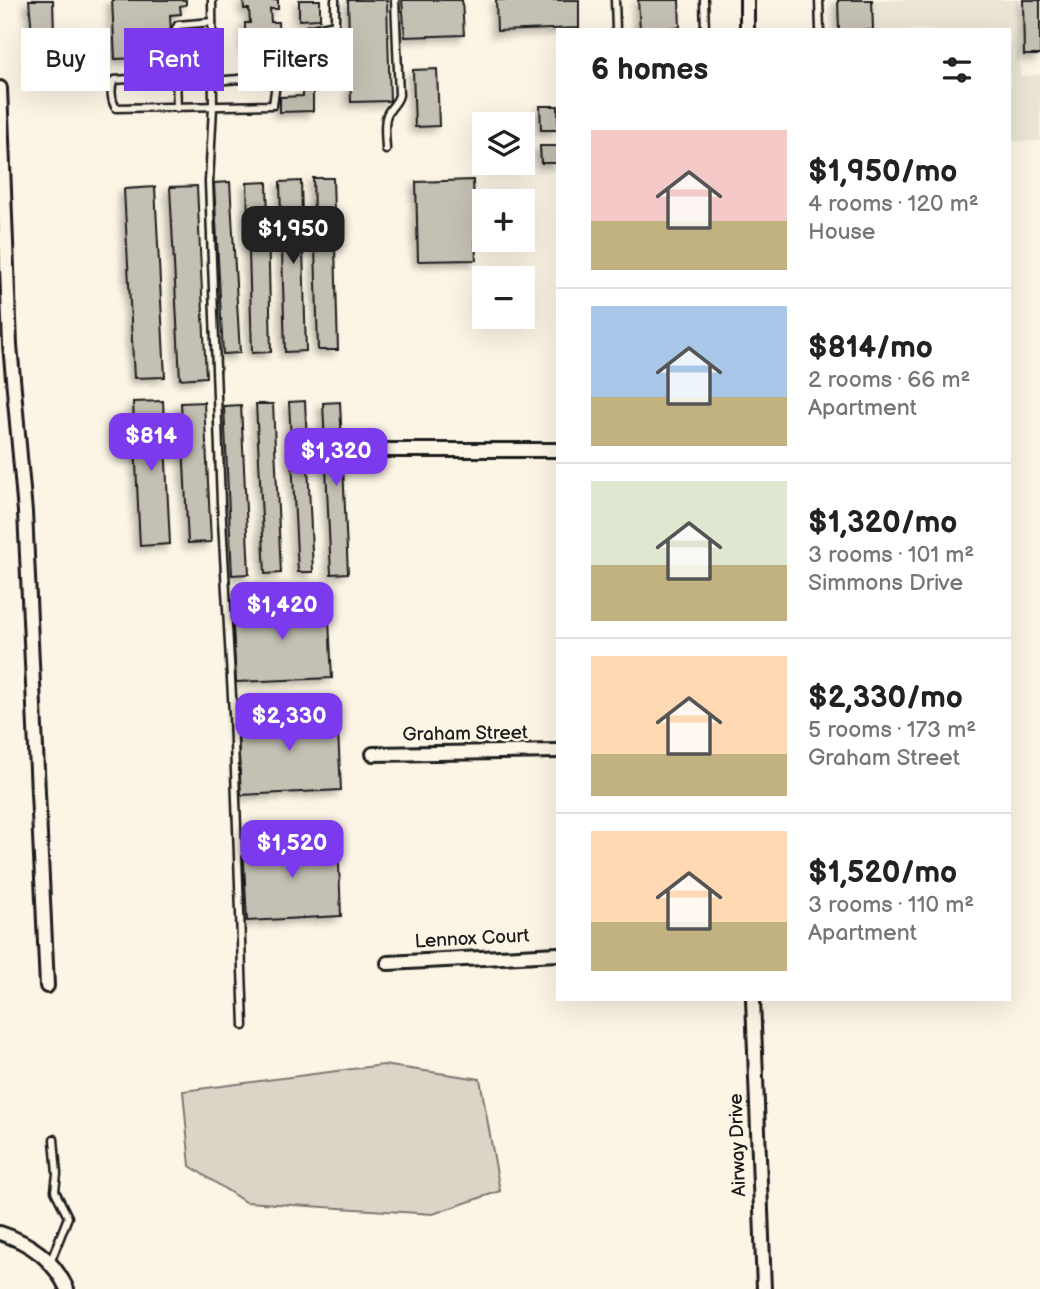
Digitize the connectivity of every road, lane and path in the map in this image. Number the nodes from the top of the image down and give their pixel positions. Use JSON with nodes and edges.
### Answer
{"nodes":[{"id":1,"x":212,"y":0,"type":"edge"},
{"id":2,"x":335,"y":0,"type":"edge"},
{"id":3,"x":395,"y":0,"type":"edge"},
{"id":4,"x":615,"y":0,"type":"edge"},
{"id":5,"x":704,"y":0,"type":"edge"},
{"id":6,"x":747,"y":0,"type":"edge"},
{"id":7,"x":819,"y":0,"type":"edge"},
{"id":8,"x":212,"y":22,"type":"junction"},
{"id":9,"x":176,"y":28,"type":"edge"},
{"id":10,"x":212,"y":28,"type":"edge"},
{"id":11,"x":316,"y":28,"type":"edge"},
{"id":12,"x":616,"y":28,"type":"edge"},
{"id":13,"x":705,"y":28,"type":"edge"},
{"id":14,"x":747,"y":28,"type":"edge"},
{"id":15,"x":820,"y":28,"type":"edge"},
{"id":16,"x":124,"y":78,"type":"edge"},
{"id":17,"x":0,"y":88,"type":"edge"},
{"id":18,"x":176,"y":91,"type":"edge"},
{"id":19,"x":213,"y":91,"type":"edge"},
{"id":20,"x":275,"y":91,"type":"edge"},
{"id":21,"x":213,"y":107,"type":"junction"},
{"id":22,"x":177,"y":108,"type":"junction"},
{"id":23,"x":386,"y":150,"type":"dead end"},
{"id":24,"x":376,"y":450,"type":"dead end"},
{"id":25,"x":556,"y":450,"type":"edge"},
{"id":26,"x":556,"y":751,"type":"edge"},
{"id":27,"x":373,"y":754,"type":"dead end"},
{"id":28,"x":556,"y":954,"type":"edge"},
{"id":29,"x":388,"y":963,"type":"dead end"},
{"id":30,"x":47,"y":986,"type":"dead end"},
{"id":31,"x":753,"y":1001,"type":"edge"},
{"id":32,"x":244,"y":1026,"type":"dead end"},
{"id":33,"x":54,"y":1139,"type":"dead end"},
{"id":34,"x":0,"y":1233,"type":"edge"},
{"id":35,"x":50,"y":1263,"type":"junction"},
{"id":36,"x":67,"y":1289,"type":"edge"},
{"id":37,"x":764,"y":1289,"type":"edge"}],
"edges":[{"from":1,"to":8,"type":"lane"},
{"from":2,"to":11,"type":"lane"},
{"from":3,"to":23,"type":"lane"},
{"from":4,"to":12,"type":"lane"},
{"from":5,"to":13,"type":"lane"},
{"from":6,"to":14,"type":"street"},
{"from":7,"to":15,"type":"lane"},
{"from":8,"to":9,"type":"lane"},
{"from":8,"to":10,"type":"lane"},
{"from":16,"to":22,"type":"lane"},
{"from":17,"to":30,"type":"street"},
{"from":18,"to":22,"type":"lane"},
{"from":19,"to":21,"type":"lane"},
{"from":20,"to":21,"type":"lane"},
{"from":21,"to":22,"type":"lane"},
{"from":21,"to":32,"type":"lane"},
{"from":24,"to":25,"type":"street"},
{"from":26,"to":27,"type":"street","name":"Graham Street"},
{"from":28,"to":29,"type":"street","name":"Lennox Court"},
{"from":31,"to":37,"type":"street","name":"Airway Drive"},
{"from":33,"to":35,"type":"lane"},
{"from":34,"to":35,"type":"street"},
{"from":35,"to":36,"type":"street"}]}
